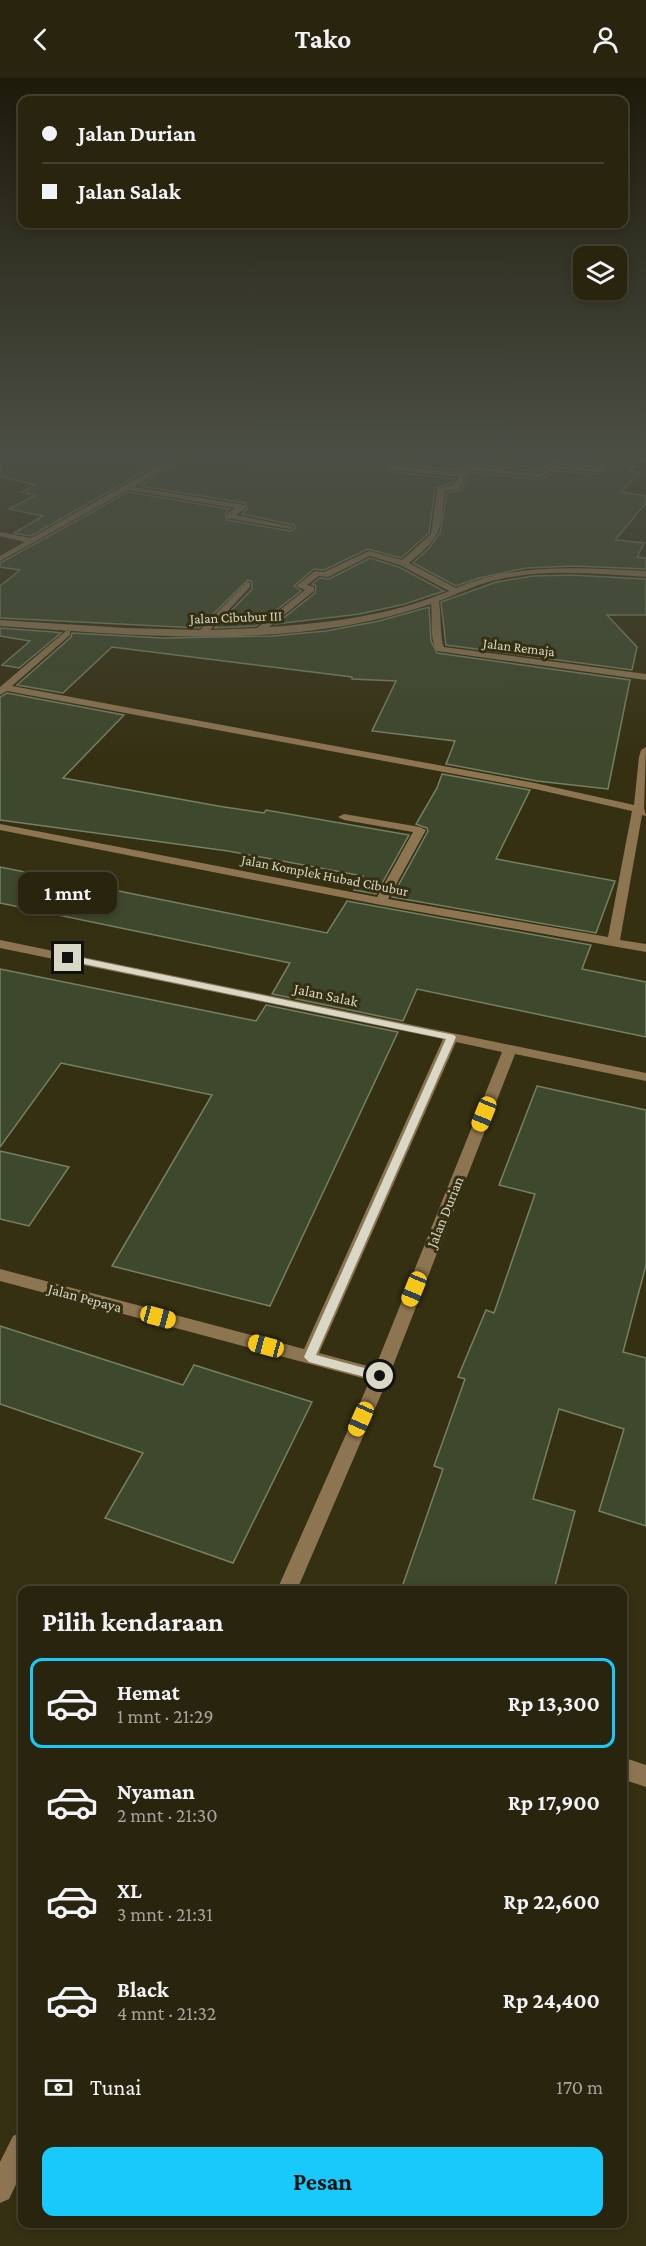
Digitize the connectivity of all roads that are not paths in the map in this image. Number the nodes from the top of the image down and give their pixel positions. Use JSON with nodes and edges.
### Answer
{"nodes":[{"id":1,"x":363,"y":556,"type":"edge"},
{"id":2,"x":381,"y":556,"type":"edge"},
{"id":3,"x":411,"y":556,"type":"edge"},
{"id":4,"x":403,"y":562,"type":"junction"},
{"id":5,"x":646,"y":574,"type":"edge"},
{"id":6,"x":247,"y":585,"type":"dead end"},
{"id":7,"x":456,"y":591,"type":"junction"},
{"id":8,"x":435,"y":600,"type":"junction"},
{"id":9,"x":0,"y":623,"type":"edge"},
{"id":10,"x":258,"y":632,"type":"junction"},
{"id":11,"x":67,"y":633,"type":"dead end"},
{"id":12,"x":203,"y":633,"type":"junction"},
{"id":13,"x":646,"y":677,"type":"edge"},
{"id":14,"x":2,"y":690,"type":"edge"},
{"id":15,"x":646,"y":750,"type":"edge"},
{"id":16,"x":642,"y":811,"type":"edge"},
{"id":17,"x":344,"y":817,"type":"dead end"},
{"id":18,"x":0,"y":827,"type":"edge"},
{"id":19,"x":381,"y":901,"type":"junction"},
{"id":20,"x":613,"y":942,"type":"junction"},
{"id":21,"x":0,"y":944,"type":"edge"},
{"id":22,"x":646,"y":948,"type":"edge"},
{"id":23,"x":451,"y":1037,"type":"junction"},
{"id":24,"x":510,"y":1049,"type":"junction"},
{"id":25,"x":646,"y":1077,"type":"edge"},
{"id":26,"x":0,"y":1275,"type":"edge"},
{"id":27,"x":309,"y":1357,"type":"junction"},
{"id":28,"x":380,"y":1376,"type":"junction"},
{"id":29,"x":289,"y":1586,"type":"edge"},
{"id":30,"x":627,"y":1770,"type":"edge"},
{"id":31,"x":646,"y":1776,"type":"edge"},
{"id":32,"x":18,"y":2153,"type":"edge"},
{"id":33,"x":0,"y":2190,"type":"edge"}],
"edges":[{"from":1,"to":10,"type":"street"},
{"from":2,"to":4,"type":"street"},
{"from":3,"to":4,"type":"street"},
{"from":4,"to":7,"type":"street"},
{"from":5,"to":7,"type":"street","name":"Jalan Cibubur III"},
{"from":6,"to":12,"type":"street"},
{"from":7,"to":8,"type":"street","name":"Jalan Cibubur III"},
{"from":8,"to":10,"type":"street","name":"Jalan Cibubur III"},
{"from":8,"to":13,"type":"street","name":"Jalan Remaja"},
{"from":9,"to":12,"type":"street","name":"Jalan Cibubur III"},
{"from":10,"to":12,"type":"street","name":"Jalan Cibubur III"},
{"from":11,"to":14,"type":"street"},
{"from":14,"to":16,"type":"street"},
{"from":15,"to":16,"type":"street"},
{"from":16,"to":20,"type":"street"},
{"from":17,"to":19,"type":"street"},
{"from":18,"to":19,"type":"street","name":"Jalan Komplek Hubad Cibubur"},
{"from":19,"to":20,"type":"street","name":"Jalan Komplek Hubad Cibubur"},
{"from":20,"to":22,"type":"street","name":"Jalan Komplek Hubad Cibubur"},
{"from":21,"to":23,"type":"street","name":"Jalan Salak"},
{"from":23,"to":24,"type":"street","name":"Jalan Salak"},
{"from":23,"to":27,"type":"street"},
{"from":24,"to":25,"type":"street","name":"Jalan Salak"},
{"from":24,"to":28,"type":"street","name":"Jalan Durian"},
{"from":26,"to":27,"type":"street","name":"Jalan Pepaya"},
{"from":27,"to":28,"type":"street"},
{"from":28,"to":29,"type":"street","name":"Jalan Durian"},
{"from":30,"to":31,"type":"street"},
{"from":32,"to":33,"type":"street"}]}
